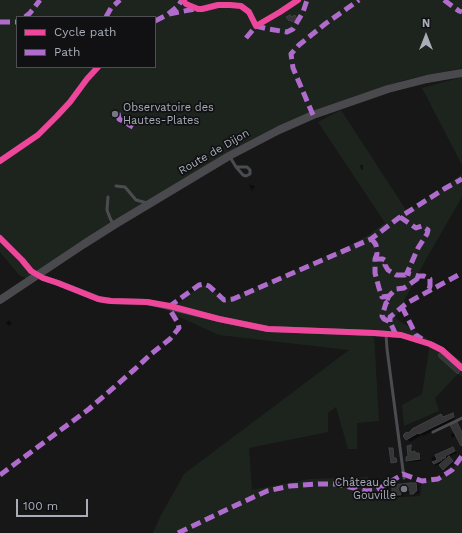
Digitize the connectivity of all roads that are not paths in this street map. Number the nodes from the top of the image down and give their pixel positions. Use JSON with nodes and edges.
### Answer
{"nodes":[{"id":1,"x":462,"y":73,"type":"edge"},
{"id":2,"x":229,"y":156,"type":"junction"},
{"id":3,"x":236,"y":167,"type":"junction"},
{"id":4,"x":116,"y":186,"type":"dead end"},
{"id":5,"x":108,"y":197,"type":"dead end"},
{"id":6,"x":149,"y":203,"type":"junction"},
{"id":7,"x":114,"y":225,"type":"junction"},
{"id":8,"x":38,"y":275,"type":"junction"},
{"id":9,"x":0,"y":300,"type":"edge"},
{"id":10,"x":386,"y":334,"type":"junction"},
{"id":11,"x":462,"y":368,"type":"edge"},
{"id":12,"x":462,"y":418,"type":"edge"},
{"id":13,"x":433,"y":432,"type":"dead end"},
{"id":14,"x":404,"y":478,"type":"dead end"}],
"edges":[{"from":1,"to":2,"type":"main road","name":"Route de Dijon"},
{"from":2,"to":3,"type":"lane"},
{"from":2,"to":6,"type":"main road","name":"Route de Dijon"},
{"from":3,"to":3,"type":"lane"},
{"from":4,"to":6,"type":"lane"},
{"from":5,"to":7,"type":"lane"},
{"from":6,"to":7,"type":"main road","name":"Route de Dijon"},
{"from":7,"to":8,"type":"main road","name":"Route de Dijon"},
{"from":8,"to":9,"type":"main road","name":"Route de Dijon"},
{"from":8,"to":10,"type":"street"},
{"from":10,"to":11,"type":"street"},
{"from":10,"to":14,"type":"lane"},
{"from":12,"to":13,"type":"lane"}]}
